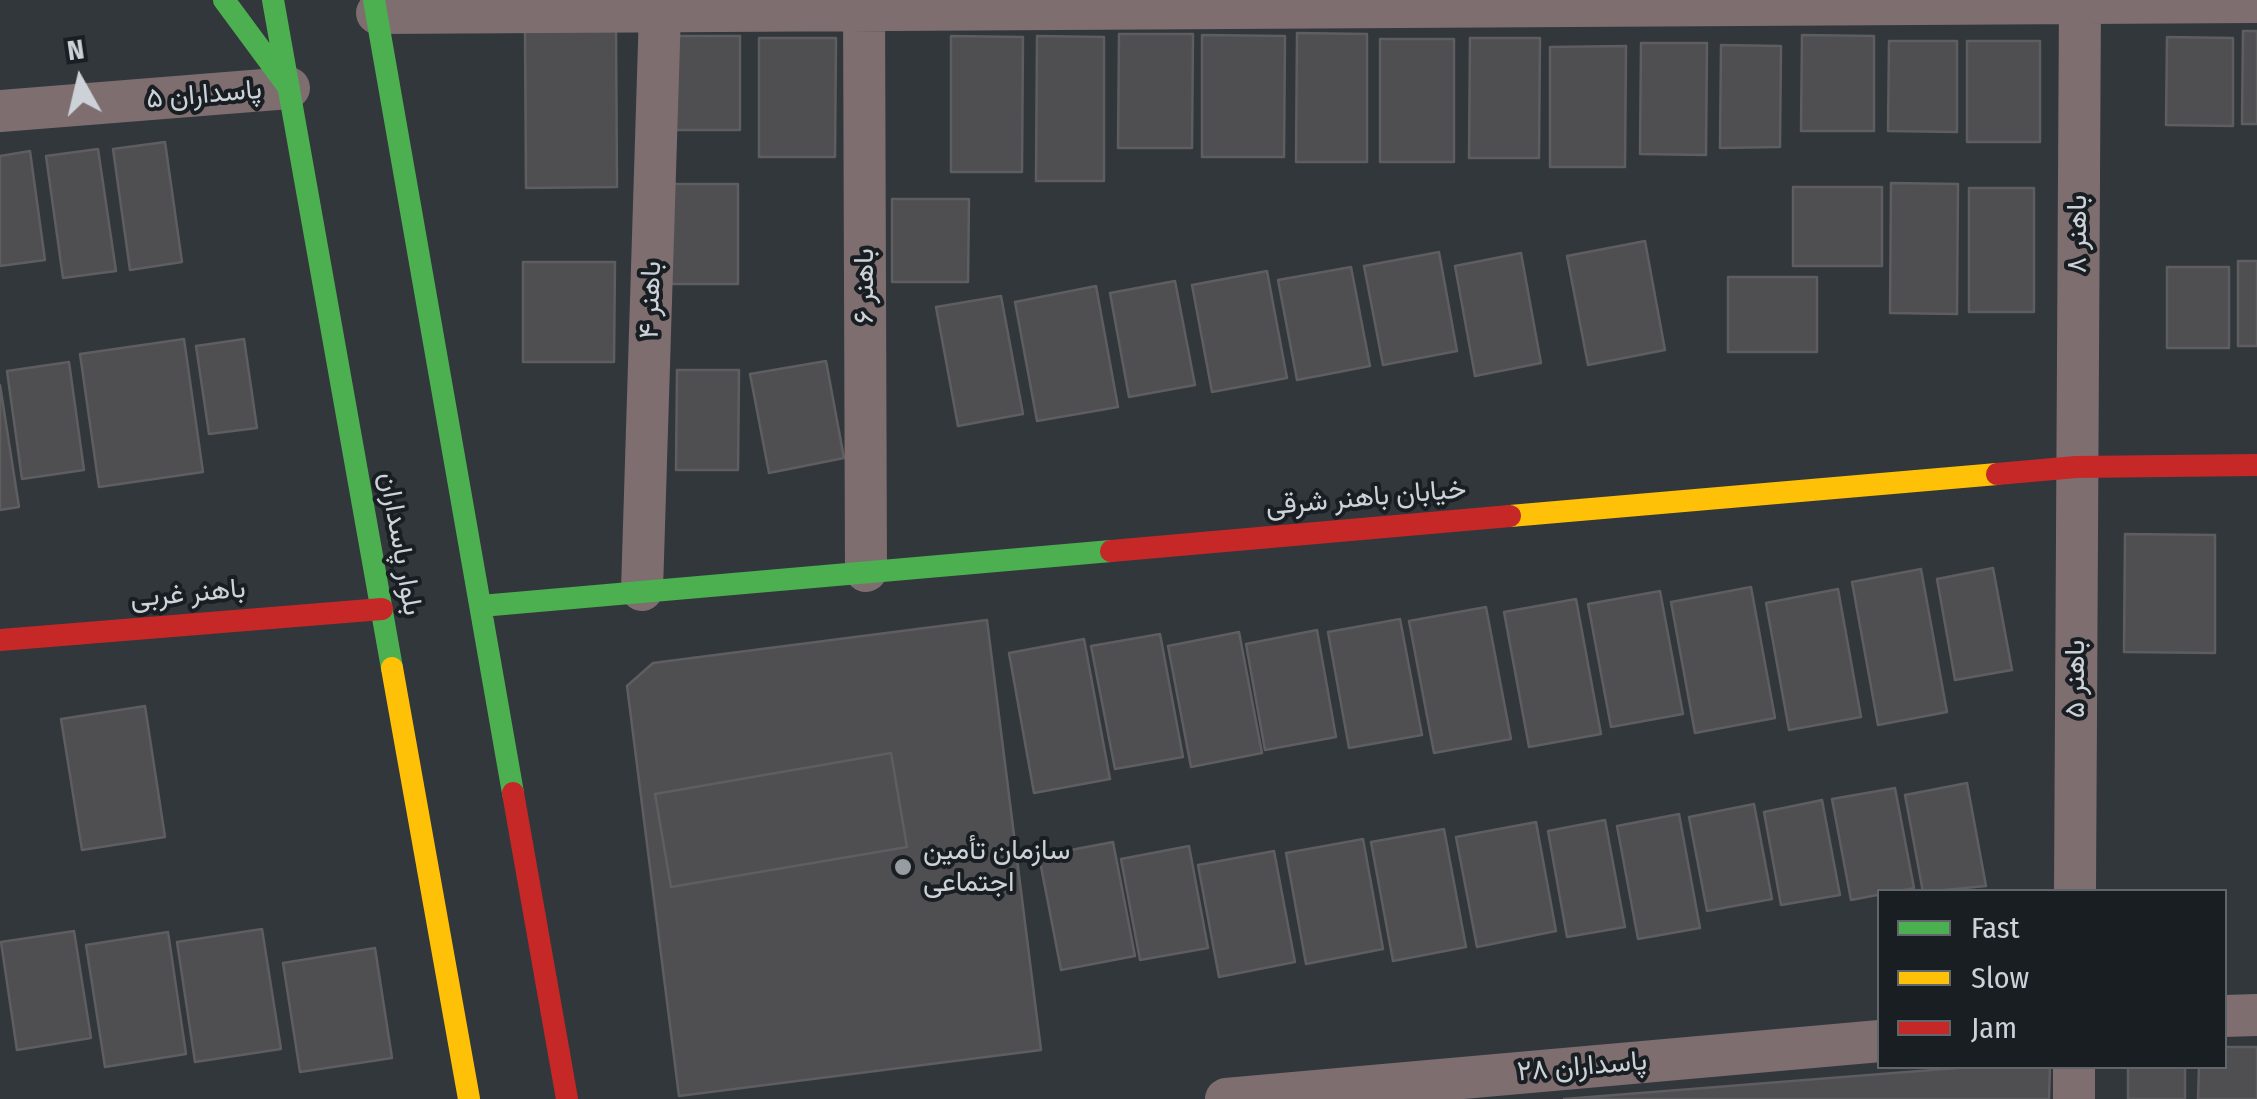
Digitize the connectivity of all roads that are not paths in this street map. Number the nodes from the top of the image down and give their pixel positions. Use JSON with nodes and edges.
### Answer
{"nodes":[{"id":1,"x":224,"y":0,"type":"edge"},
{"id":2,"x":273,"y":0,"type":"edge"},
{"id":3,"x":2080,"y":1,"type":"edge"},
{"id":4,"x":2257,"y":2,"type":"edge"},
{"id":5,"x":1298,"y":4,"type":"edge"},
{"id":6,"x":864,"y":5,"type":"edge"},
{"id":7,"x":376,"y":6,"type":"edge"},
{"id":8,"x":556,"y":6,"type":"edge"},
{"id":9,"x":660,"y":11,"type":"junction"},
{"id":10,"x":288,"y":88,"type":"junction"},
{"id":11,"x":0,"y":112,"type":"edge"},
{"id":12,"x":2257,"y":465,"type":"edge"},
{"id":13,"x":2076,"y":467,"type":"junction"},
{"id":14,"x":866,"y":571,"type":"junction"},
{"id":15,"x":642,"y":590,"type":"junction"},
{"id":16,"x":481,"y":606,"type":"junction"},
{"id":17,"x":382,"y":608,"type":"junction"},
{"id":18,"x":0,"y":640,"type":"edge"},
{"id":19,"x":2075,"y":889,"type":"edge"},
{"id":20,"x":2257,"y":1015,"type":"edge"},
{"id":21,"x":2227,"y":1016,"type":"edge"},
{"id":22,"x":1877,"y":1040,"type":"edge"},
{"id":23,"x":2074,"y":1069,"type":"edge"},
{"id":24,"x":468,"y":1099,"type":"edge"},
{"id":25,"x":568,"y":1099,"type":"edge"},
{"id":26,"x":1226,"y":1099,"type":"edge"},
{"id":27,"x":2074,"y":1099,"type":"edge"}],
"edges":[{"from":1,"to":10,"type":"street"},
{"from":2,"to":10,"type":"street","name":"بلوار پاسداران"},
{"from":3,"to":4,"type":"street"},
{"from":3,"to":5,"type":"street"},
{"from":3,"to":13,"type":"street","name":"باهنر ۸"},
{"from":5,"to":6,"type":"street"},
{"from":6,"to":9,"type":"street"},
{"from":6,"to":14,"type":"street","name":"باهنر ۶"},
{"from":7,"to":8,"type":"street"},
{"from":7,"to":16,"type":"street"},
{"from":8,"to":9,"type":"street"},
{"from":9,"to":15,"type":"street","name":"باهنر ۴"},
{"from":10,"to":11,"type":"street","name":"پاسداران ۵"},
{"from":10,"to":17,"type":"street","name":"بلوار پاسداران"},
{"from":12,"to":13,"type":"street","name":"خیابان باهنر شرقی"},
{"from":13,"to":14,"type":"street","name":"خیابان باهنر شرقی"},
{"from":13,"to":19,"type":"street","name":"باهنر ۵"},
{"from":14,"to":15,"type":"street","name":"خیابان باهنر شرقی"},
{"from":15,"to":16,"type":"street","name":"خیابان باهنر شرقی"},
{"from":16,"to":25,"type":"street"},
{"from":17,"to":18,"type":"street","name":"باهنر غربی"},
{"from":17,"to":24,"type":"street","name":"بلوار پاسداران"},
{"from":20,"to":21,"type":"street"},
{"from":22,"to":26,"type":"street","name":"پاسداران ۲۸"},
{"from":23,"to":27,"type":"street"}]}
